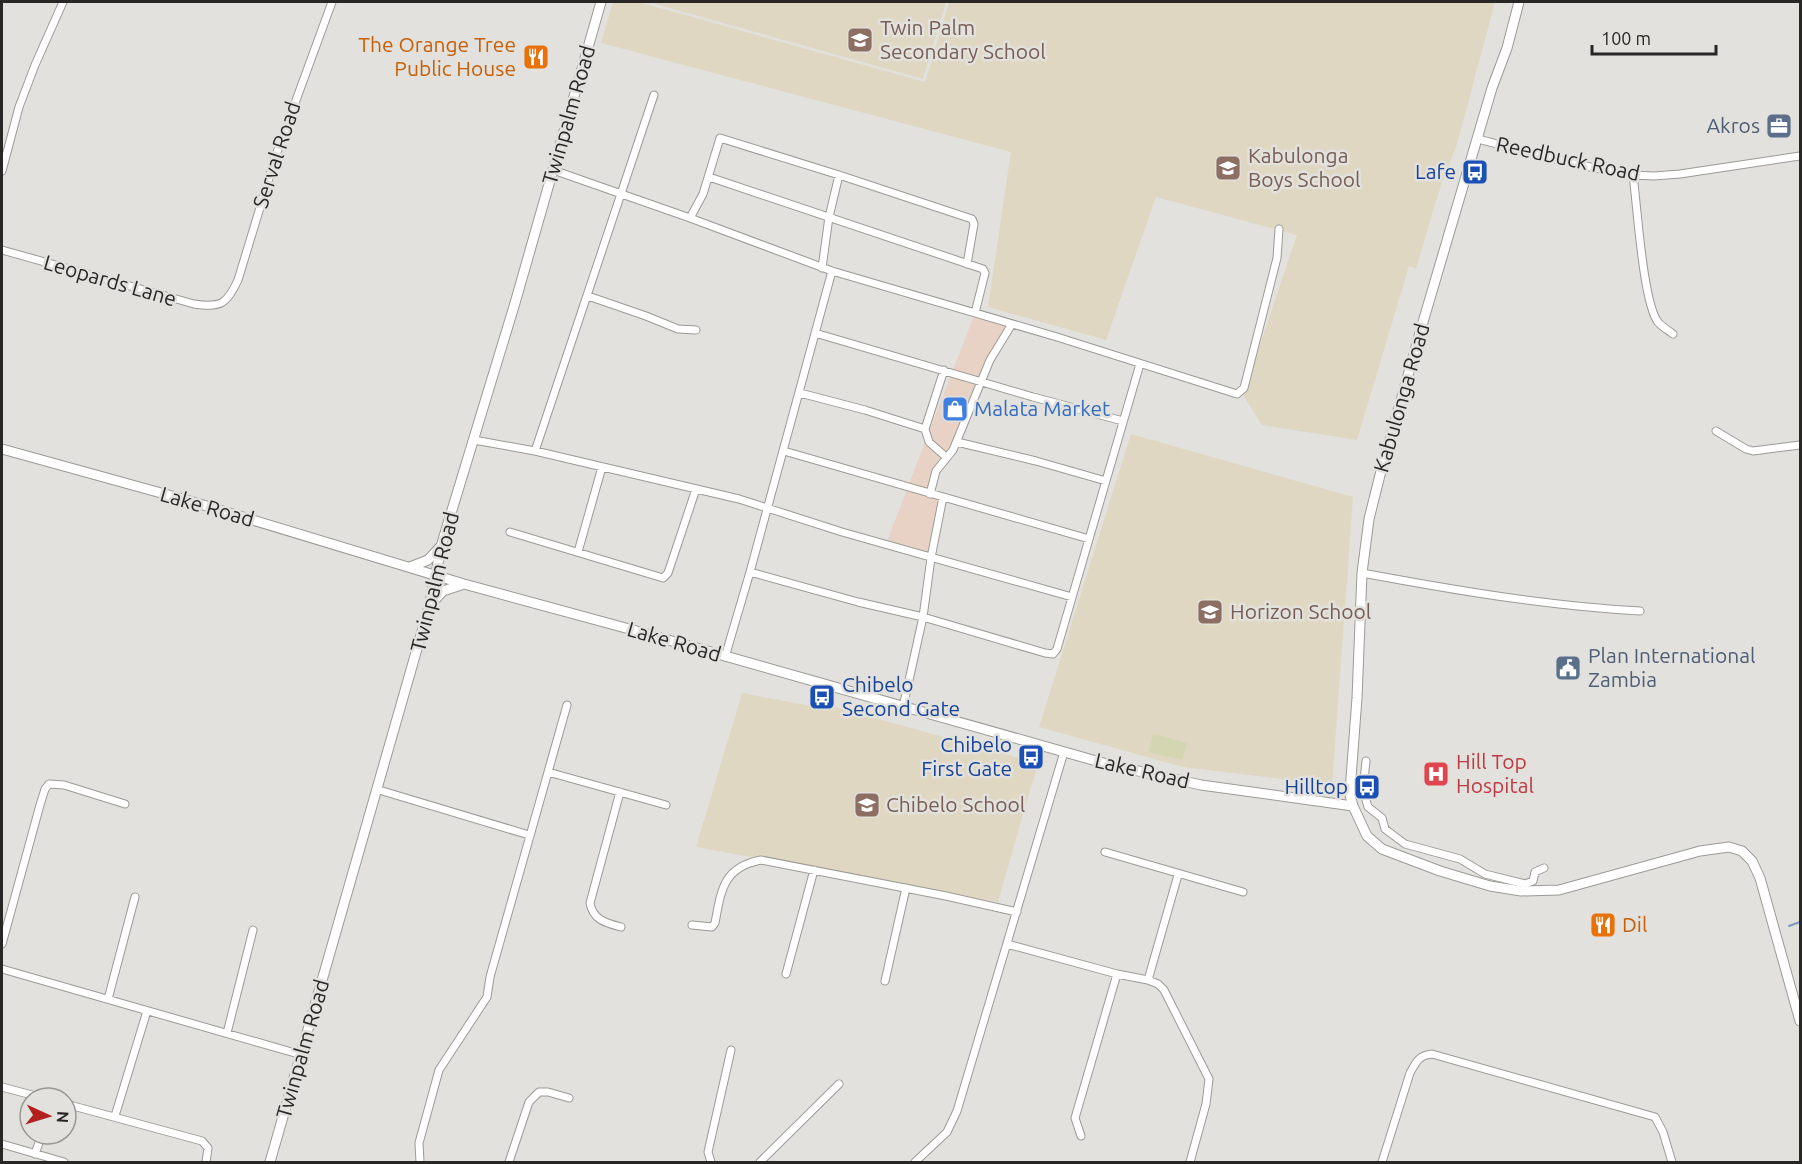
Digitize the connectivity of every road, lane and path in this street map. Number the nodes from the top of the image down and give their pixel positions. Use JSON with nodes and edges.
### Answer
{"nodes":[{"id":1,"x":63,"y":2,"type":"edge"},
{"id":2,"x":332,"y":2,"type":"edge"},
{"id":3,"x":601,"y":2,"type":"edge"},
{"id":4,"x":1519,"y":2,"type":"edge"},
{"id":5,"x":654,"y":95,"type":"dead end"},
{"id":6,"x":1478,"y":139,"type":"junction"},
{"id":7,"x":1800,"y":156,"type":"edge"},
{"id":8,"x":553,"y":170,"type":"junction"},
{"id":9,"x":2,"y":171,"type":"edge"},
{"id":10,"x":839,"y":175,"type":"junction"},
{"id":11,"x":1633,"y":175,"type":"junction"},
{"id":12,"x":710,"y":177,"type":"junction"},
{"id":13,"x":621,"y":194,"type":"junction"},
{"id":14,"x":829,"y":217,"type":"junction"},
{"id":15,"x":690,"y":218,"type":"junction"},
{"id":16,"x":1279,"y":229,"type":"dead end"},
{"id":17,"x":2,"y":250,"type":"edge"},
{"id":18,"x":967,"y":264,"type":"junction"},
{"id":19,"x":822,"y":268,"type":"junction"},
{"id":20,"x":832,"y":271,"type":"junction"},
{"id":21,"x":588,"y":296,"type":"junction"},
{"id":22,"x":220,"y":304,"type":"joint"},
{"id":23,"x":975,"y":314,"type":"junction"},
{"id":24,"x":1012,"y":324,"type":"junction"},
{"id":25,"x":696,"y":330,"type":"dead end"},
{"id":26,"x":815,"y":333,"type":"junction"},
{"id":27,"x":1673,"y":334,"type":"dead end"},
{"id":28,"x":1140,"y":364,"type":"junction"},
{"id":29,"x":944,"y":370,"type":"junction"},
{"id":30,"x":981,"y":382,"type":"junction"},
{"id":31,"x":800,"y":393,"type":"junction"},
{"id":32,"x":1123,"y":420,"type":"junction"},
{"id":33,"x":925,"y":429,"type":"junction"},
{"id":34,"x":1716,"y":431,"type":"dead end"},
{"id":35,"x":474,"y":440,"type":"junction"},
{"id":36,"x":957,"y":442,"type":"junction"},
{"id":37,"x":1800,"y":445,"type":"edge"},
{"id":38,"x":2,"y":449,"type":"edge"},
{"id":39,"x":535,"y":451,"type":"junction"},
{"id":40,"x":784,"y":451,"type":"junction"},
{"id":41,"x":946,"y":457,"type":"junction"},
{"id":42,"x":602,"y":466,"type":"junction"},
{"id":43,"x":1106,"y":481,"type":"junction"},
{"id":44,"x":696,"y":489,"type":"junction"},
{"id":45,"x":930,"y":494,"type":"junction"},
{"id":46,"x":943,"y":497,"type":"junction"},
{"id":47,"x":768,"y":510,"type":"junction"},
{"id":48,"x":510,"y":532,"type":"dead end"},
{"id":49,"x":1089,"y":539,"type":"junction"},
{"id":50,"x":442,"y":543,"type":"junction"},
{"id":51,"x":578,"y":552,"type":"junction"},
{"id":52,"x":931,"y":558,"type":"junction"},
{"id":53,"x":407,"y":568,"type":"junction"},
{"id":54,"x":750,"y":572,"type":"junction"},
{"id":55,"x":1362,"y":573,"type":"junction"},
{"id":56,"x":435,"y":575,"type":"junction"},
{"id":57,"x":464,"y":584,"type":"junction"},
{"id":58,"x":1072,"y":597,"type":"junction"},
{"id":59,"x":429,"y":607,"type":"junction"},
{"id":60,"x":1640,"y":611,"type":"dead end"},
{"id":61,"x":923,"y":617,"type":"junction"},
{"id":62,"x":724,"y":657,"type":"junction"},
{"id":63,"x":567,"y":705,"type":"dead end"},
{"id":64,"x":903,"y":707,"type":"junction"},
{"id":65,"x":1064,"y":752,"type":"junction"},
{"id":66,"x":1366,"y":761,"type":"dead end"},
{"id":67,"x":548,"y":772,"type":"junction"},
{"id":68,"x":379,"y":790,"type":"junction"},
{"id":69,"x":620,"y":792,"type":"junction"},
{"id":70,"x":125,"y":804,"type":"dead end"},
{"id":71,"x":666,"y":804,"type":"dead end"},
{"id":72,"x":1353,"y":806,"type":"junction"},
{"id":73,"x":530,"y":835,"type":"junction"},
{"id":74,"x":1106,"y":852,"type":"dead end"},
{"id":75,"x":1544,"y":868,"type":"dead end"},
{"id":76,"x":814,"y":870,"type":"junction"},
{"id":77,"x":1178,"y":875,"type":"junction"},
{"id":78,"x":906,"y":888,"type":"junction"},
{"id":79,"x":1243,"y":892,"type":"dead end"},
{"id":80,"x":135,"y":897,"type":"dead end"},
{"id":81,"x":1017,"y":912,"type":"junction"},
{"id":82,"x":693,"y":926,"type":"dead end"},
{"id":83,"x":621,"y":927,"type":"dead end"},
{"id":84,"x":253,"y":930,"type":"dead end"},
{"id":85,"x":2,"y":944,"type":"edge"},
{"id":86,"x":1007,"y":944,"type":"junction"},
{"id":87,"x":2,"y":969,"type":"edge"},
{"id":88,"x":1117,"y":974,"type":"junction"},
{"id":89,"x":786,"y":975,"type":"dead end"},
{"id":90,"x":1148,"y":980,"type":"junction"},
{"id":91,"x":885,"y":981,"type":"dead end"},
{"id":92,"x":108,"y":999,"type":"junction"},
{"id":93,"x":147,"y":1011,"type":"junction"},
{"id":94,"x":1800,"y":1021,"type":"edge"},
{"id":95,"x":227,"y":1033,"type":"junction"},
{"id":96,"x":731,"y":1050,"type":"dead end"},
{"id":97,"x":302,"y":1055,"type":"junction"},
{"id":98,"x":839,"y":1084,"type":"dead end"},
{"id":99,"x":2,"y":1087,"type":"edge"},
{"id":100,"x":18,"y":1091,"type":"edge"},
{"id":101,"x":568,"y":1098,"type":"dead end"},
{"id":102,"x":78,"y":1107,"type":"edge"},
{"id":103,"x":115,"y":1116,"type":"junction"},
{"id":104,"x":1081,"y":1136,"type":"dead end"},
{"id":105,"x":2,"y":1144,"type":"edge"},
{"id":106,"x":38,"y":1146,"type":"edge"},
{"id":107,"x":35,"y":1154,"type":"junction"},
{"id":108,"x":922,"y":1156,"type":"junction"},
{"id":109,"x":64,"y":1162,"type":"edge"},
{"id":110,"x":206,"y":1162,"type":"edge"},
{"id":111,"x":270,"y":1162,"type":"edge"},
{"id":112,"x":420,"y":1162,"type":"edge"},
{"id":113,"x":509,"y":1162,"type":"edge"},
{"id":114,"x":711,"y":1162,"type":"edge"},
{"id":115,"x":760,"y":1162,"type":"edge"},
{"id":116,"x":915,"y":1162,"type":"edge"},
{"id":117,"x":928,"y":1162,"type":"edge"},
{"id":118,"x":1190,"y":1162,"type":"edge"},
{"id":119,"x":1382,"y":1162,"type":"edge"},
{"id":120,"x":1672,"y":1162,"type":"edge"}],
"edges":[{"from":1,"to":9,"type":"street"},
{"from":2,"to":22,"type":"street","name":"Serval Road"},
{"from":3,"to":8,"type":"main road","name":"Twinpalm Road"},
{"from":4,"to":6,"type":"main road","name":"Kabulonga Road"},
{"from":5,"to":13,"type":"street"},
{"from":6,"to":11,"type":"street","name":"Reedbuck Road"},
{"from":6,"to":55,"type":"main road","name":"Kabulonga Road"},
{"from":7,"to":11,"type":"street","name":"Reedbuck Road"},
{"from":8,"to":13,"type":"street"},
{"from":8,"to":35,"type":"main road","name":"Twinpalm Road"},
{"from":10,"to":12,"type":"street"},
{"from":10,"to":14,"type":"street"},
{"from":10,"to":18,"type":"street"},
{"from":11,"to":27,"type":"street"},
{"from":12,"to":14,"type":"street"},
{"from":12,"to":15,"type":"street"},
{"from":13,"to":15,"type":"street"},
{"from":13,"to":21,"type":"street"},
{"from":14,"to":18,"type":"street"},
{"from":14,"to":19,"type":"street"},
{"from":15,"to":19,"type":"street"},
{"from":16,"to":28,"type":"street"},
{"from":17,"to":22,"type":"street","name":"Leopards Lane"},
{"from":18,"to":23,"type":"street"},
{"from":19,"to":20,"type":"street"},
{"from":20,"to":23,"type":"street"},
{"from":20,"to":26,"type":"street"},
{"from":21,"to":25,"type":"street"},
{"from":21,"to":39,"type":"street"},
{"from":23,"to":24,"type":"street"},
{"from":24,"to":28,"type":"street"},
{"from":24,"to":30,"type":"street"},
{"from":26,"to":29,"type":"street"},
{"from":26,"to":31,"type":"street"},
{"from":28,"to":32,"type":"street"},
{"from":29,"to":30,"type":"street"},
{"from":29,"to":33,"type":"street"},
{"from":30,"to":32,"type":"street"},
{"from":30,"to":36,"type":"street"},
{"from":31,"to":33,"type":"street"},
{"from":31,"to":40,"type":"street"},
{"from":32,"to":43,"type":"street"},
{"from":33,"to":41,"type":"street"},
{"from":34,"to":37,"type":"street"},
{"from":35,"to":39,"type":"street"},
{"from":35,"to":50,"type":"main road","name":"Twinpalm Road"},
{"from":36,"to":41,"type":"street"},
{"from":36,"to":43,"type":"street"},
{"from":38,"to":53,"type":"main road","name":"Lake Road"},
{"from":39,"to":42,"type":"street"},
{"from":40,"to":45,"type":"street"},
{"from":40,"to":47,"type":"street"},
{"from":41,"to":45,"type":"street"},
{"from":42,"to":44,"type":"street"},
{"from":42,"to":51,"type":"street"},
{"from":43,"to":49,"type":"street"},
{"from":44,"to":47,"type":"street"},
{"from":44,"to":51,"type":"street"},
{"from":45,"to":46,"type":"street"},
{"from":46,"to":49,"type":"street"},
{"from":46,"to":52,"type":"street"},
{"from":47,"to":52,"type":"street"},
{"from":47,"to":54,"type":"street"},
{"from":48,"to":51,"type":"street"},
{"from":49,"to":58,"type":"street"},
{"from":50,"to":53,"type":"main road"},
{"from":50,"to":56,"type":"main road","name":"Twinpalm Road"},
{"from":52,"to":58,"type":"street"},
{"from":52,"to":61,"type":"street"},
{"from":53,"to":56,"type":"main road","name":"Lake Road"},
{"from":54,"to":61,"type":"street"},
{"from":54,"to":62,"type":"street"},
{"from":55,"to":60,"type":"street"},
{"from":55,"to":72,"type":"main road","name":"Kabulonga Road"},
{"from":56,"to":57,"type":"main road","name":"Lake Road"},
{"from":56,"to":59,"type":"main road","name":"Twinpalm Road"},
{"from":57,"to":59,"type":"main road"},
{"from":57,"to":62,"type":"main road","name":"Lake Road"},
{"from":58,"to":61,"type":"street"},
{"from":59,"to":68,"type":"main road","name":"Twinpalm Road"},
{"from":61,"to":64,"type":"street"},
{"from":62,"to":64,"type":"main road","name":"Lake Road"},
{"from":63,"to":67,"type":"street"},
{"from":64,"to":65,"type":"main road","name":"Lake Road"},
{"from":65,"to":72,"type":"main road","name":"Lake Road"},
{"from":65,"to":81,"type":"street"},
{"from":66,"to":75,"type":"street"},
{"from":67,"to":69,"type":"street"},
{"from":67,"to":73,"type":"street"},
{"from":68,"to":73,"type":"street"},
{"from":68,"to":97,"type":"main road","name":"Twinpalm Road"},
{"from":69,"to":71,"type":"street"},
{"from":69,"to":83,"type":"street"},
{"from":70,"to":85,"type":"street"},
{"from":72,"to":94,"type":"main road"},
{"from":73,"to":112,"type":"street"},
{"from":74,"to":77,"type":"street"},
{"from":76,"to":78,"type":"street"},
{"from":76,"to":82,"type":"street"},
{"from":76,"to":89,"type":"street"},
{"from":77,"to":79,"type":"street"},
{"from":77,"to":90,"type":"street"},
{"from":78,"to":81,"type":"street"},
{"from":78,"to":91,"type":"street"},
{"from":80,"to":92,"type":"street"},
{"from":81,"to":86,"type":"street"},
{"from":84,"to":95,"type":"street"},
{"from":86,"to":88,"type":"street"},
{"from":86,"to":108,"type":"street"},
{"from":87,"to":92,"type":"street"},
{"from":88,"to":90,"type":"street"},
{"from":88,"to":104,"type":"street"},
{"from":90,"to":118,"type":"street"},
{"from":92,"to":93,"type":"street"},
{"from":93,"to":95,"type":"street"},
{"from":93,"to":103,"type":"street"},
{"from":95,"to":97,"type":"street"},
{"from":96,"to":114,"type":"street"},
{"from":97,"to":111,"type":"main road","name":"Twinpalm Road"},
{"from":98,"to":115,"type":"street"},
{"from":99,"to":100,"type":"street"},
{"from":101,"to":113,"type":"street"},
{"from":102,"to":103,"type":"street"},
{"from":103,"to":110,"type":"street"},
{"from":105,"to":107,"type":"street"},
{"from":106,"to":107,"type":"street"},
{"from":107,"to":109,"type":"street"},
{"from":108,"to":116,"type":"street"},
{"from":108,"to":117,"type":"street"},
{"from":119,"to":120,"type":"street"}]}
